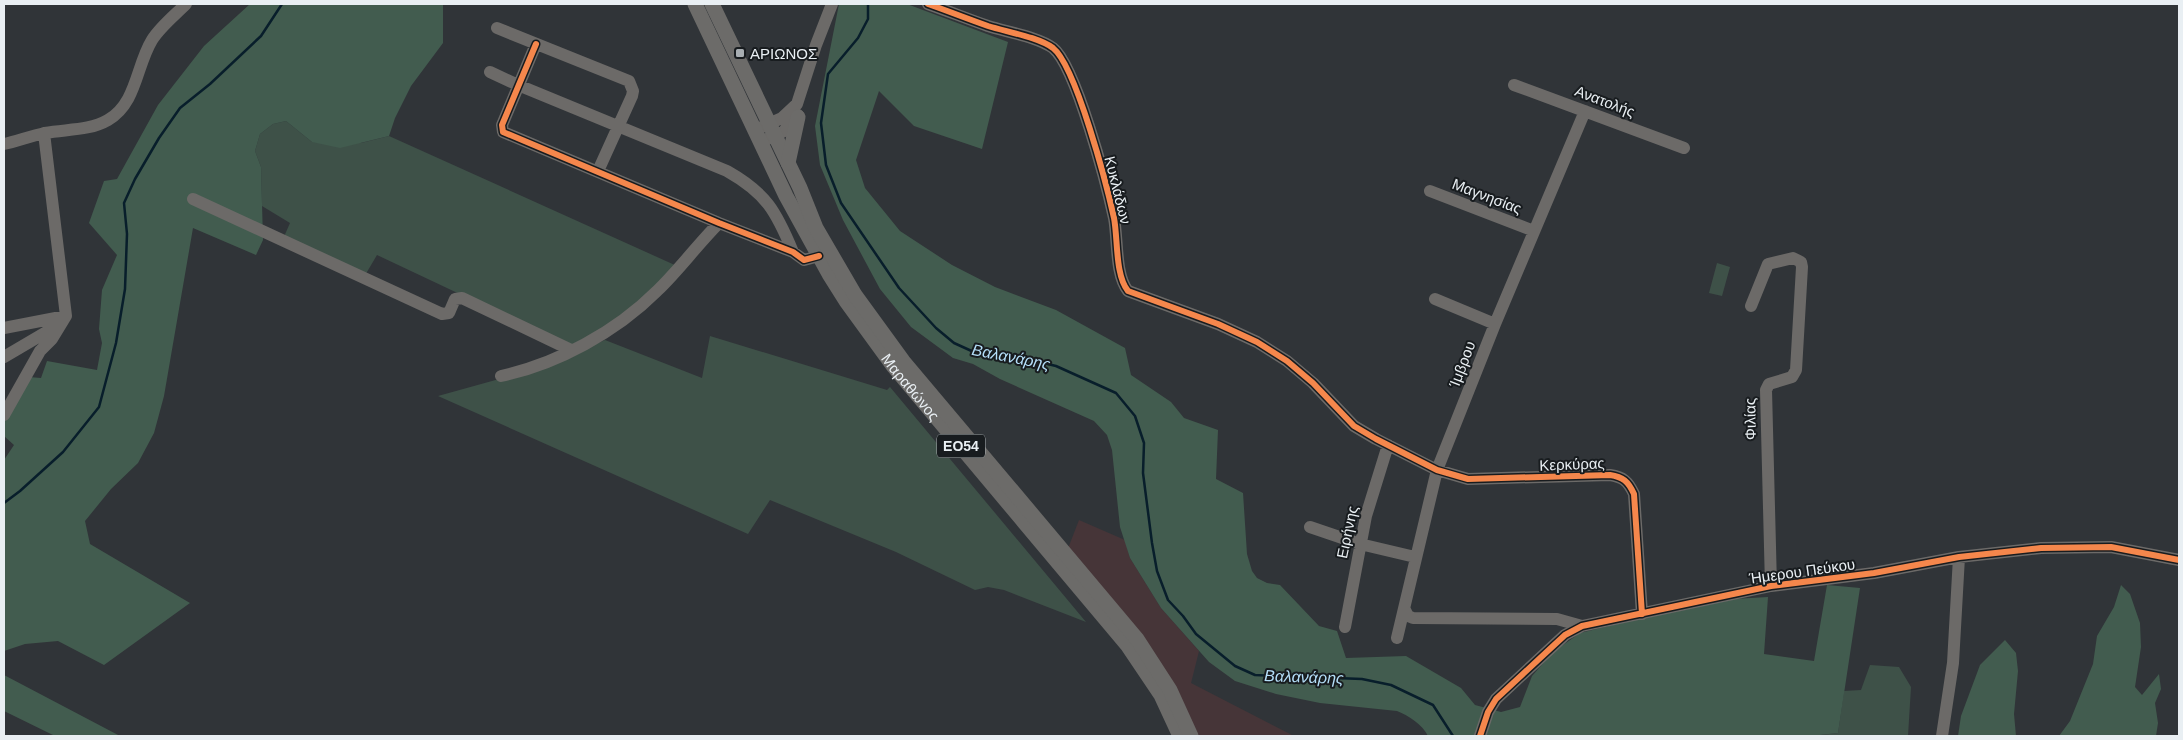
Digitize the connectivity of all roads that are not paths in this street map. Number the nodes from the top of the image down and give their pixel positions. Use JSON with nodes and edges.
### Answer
{"nodes":[{"id":1,"x":186,"y":4,"type":"edge"},
{"id":2,"x":695,"y":4,"type":"edge"},
{"id":3,"x":712,"y":4,"type":"edge"},
{"id":4,"x":832,"y":4,"type":"edge"},
{"id":5,"x":928,"y":4,"type":"edge"},
{"id":6,"x":497,"y":28,"type":"dead end"},
{"id":7,"x":536,"y":44,"type":"junction"},
{"id":8,"x":490,"y":72,"type":"dead end"},
{"id":9,"x":518,"y":85,"type":"junction"},
{"id":10,"x":1514,"y":85,"type":"dead end"},
{"id":11,"x":801,"y":96,"type":"junction"},
{"id":12,"x":1585,"y":111,"type":"junction"},
{"id":13,"x":798,"y":117,"type":"junction"},
{"id":14,"x":619,"y":125,"type":"junction"},
{"id":15,"x":773,"y":130,"type":"junction"},
{"id":16,"x":44,"y":133,"type":"junction"},
{"id":17,"x":758,"y":136,"type":"junction"},
{"id":18,"x":4,"y":144,"type":"edge"},
{"id":19,"x":1684,"y":148,"type":"dead end"},
{"id":20,"x":788,"y":163,"type":"junction"},
{"id":21,"x":598,"y":171,"type":"junction"},
{"id":22,"x":1430,"y":191,"type":"dead end"},
{"id":23,"x":193,"y":199,"type":"dead end"},
{"id":24,"x":718,"y":223,"type":"junction"},
{"id":25,"x":1534,"y":231,"type":"junction"},
{"id":26,"x":793,"y":252,"type":"junction"},
{"id":27,"x":819,"y":256,"type":"junction"},
{"id":28,"x":1435,"y":299,"type":"dead end"},
{"id":29,"x":1751,"y":306,"type":"dead end"},
{"id":30,"x":66,"y":316,"type":"junction"},
{"id":31,"x":1495,"y":324,"type":"junction"},
{"id":32,"x":4,"y":328,"type":"edge"},
{"id":33,"x":571,"y":350,"type":"junction"},
{"id":34,"x":4,"y":358,"type":"edge"},
{"id":35,"x":501,"y":376,"type":"dead end"},
{"id":36,"x":4,"y":416,"type":"edge"},
{"id":37,"x":1388,"y":445,"type":"junction"},
{"id":38,"x":1437,"y":470,"type":"junction"},
{"id":39,"x":1310,"y":526,"type":"dead end"},
{"id":40,"x":1360,"y":544,"type":"junction"},
{"id":41,"x":1415,"y":557,"type":"junction"},
{"id":42,"x":1959,"y":557,"type":"junction"},
{"id":43,"x":2179,"y":560,"type":"edge"},
{"id":44,"x":1770,"y":586,"type":"junction"},
{"id":45,"x":1405,"y":610,"type":"junction"},
{"id":46,"x":1642,"y":614,"type":"junction"},
{"id":47,"x":1582,"y":626,"type":"junction"},
{"id":48,"x":1345,"y":627,"type":"dead end"},
{"id":49,"x":1397,"y":638,"type":"dead end"},
{"id":50,"x":1180,"y":736,"type":"edge"},
{"id":51,"x":1192,"y":736,"type":"edge"},
{"id":52,"x":1480,"y":736,"type":"edge"},
{"id":53,"x":1942,"y":736,"type":"edge"}],
"edges":[{"from":1,"to":16,"type":"street"},
{"from":2,"to":17,"type":"main road","name":"Μαραθώνος","number":"ΕΟ54"},
{"from":3,"to":15,"type":"main road","name":"Μαραθώνος","number":"ΕΟ54"},
{"from":4,"to":11,"type":"street"},
{"from":5,"to":37,"type":"street","name":"Κυκλάδων"},
{"from":6,"to":7,"type":"street"},
{"from":7,"to":9,"type":"street"},
{"from":7,"to":14,"type":"street"},
{"from":8,"to":9,"type":"street"},
{"from":9,"to":14,"type":"street"},
{"from":9,"to":21,"type":"street"},
{"from":10,"to":12,"type":"street","name":"Ανατολής"},
{"from":11,"to":13,"type":"street"},
{"from":11,"to":15,"type":"street"},
{"from":12,"to":19,"type":"street","name":"Ανατολής"},
{"from":12,"to":25,"type":"street","name":"Ίμβρου"},
{"from":13,"to":15,"type":"street"},
{"from":13,"to":20,"type":"main road"},
{"from":14,"to":21,"type":"street"},
{"from":14,"to":26,"type":"street"},
{"from":15,"to":17,"type":"street"},
{"from":15,"to":20,"type":"main road","name":"Μαραθώνος","number":"ΕΟ54"},
{"from":16,"to":18,"type":"street"},
{"from":16,"to":30,"type":"street"},
{"from":17,"to":27,"type":"main road","name":"Μαραθώνος","number":"ΕΟ54"},
{"from":20,"to":51,"type":"main road","name":"Μαραθώνος","number":"ΕΟ54"},
{"from":21,"to":24,"type":"street"},
{"from":22,"to":25,"type":"street","name":"Μαγνησίας"},
{"from":23,"to":33,"type":"street"},
{"from":24,"to":26,"type":"street"},
{"from":24,"to":33,"type":"street"},
{"from":25,"to":31,"type":"street","name":"Ίμβρου"},
{"from":26,"to":27,"type":"street"},
{"from":27,"to":50,"type":"main road","name":"Μαραθώνος","number":"ΕΟ54"},
{"from":28,"to":31,"type":"street"},
{"from":29,"to":44,"type":"street","name":"Φιλίας"},
{"from":30,"to":32,"type":"street"},
{"from":30,"to":34,"type":"street"},
{"from":30,"to":36,"type":"street"},
{"from":31,"to":38,"type":"street","name":"Ίμβρου"},
{"from":33,"to":35,"type":"street"},
{"from":37,"to":38,"type":"street","name":"Κερκύρας"},
{"from":37,"to":40,"type":"street","name":"Ειρήνης"},
{"from":38,"to":41,"type":"street","name":"Ίμβρου"},
{"from":38,"to":46,"type":"street","name":"Κερκύρας"},
{"from":39,"to":40,"type":"street"},
{"from":40,"to":41,"type":"street"},
{"from":40,"to":48,"type":"street","name":"Ειρήνης"},
{"from":41,"to":45,"type":"street","name":"Ίμβρου"},
{"from":42,"to":43,"type":"street","name":"Ήμερου Πεύκου"},
{"from":42,"to":44,"type":"street","name":"Ήμερου Πεύκου"},
{"from":42,"to":53,"type":"street"},
{"from":44,"to":46,"type":"street","name":"Ήμερου Πεύκου"},
{"from":45,"to":47,"type":"street"},
{"from":45,"to":49,"type":"street","name":"Ίμβρου"},
{"from":46,"to":47,"type":"street","name":"Ήμερου Πεύκου"},
{"from":47,"to":52,"type":"street","name":"Ήμερου Πεύκου"}]}
